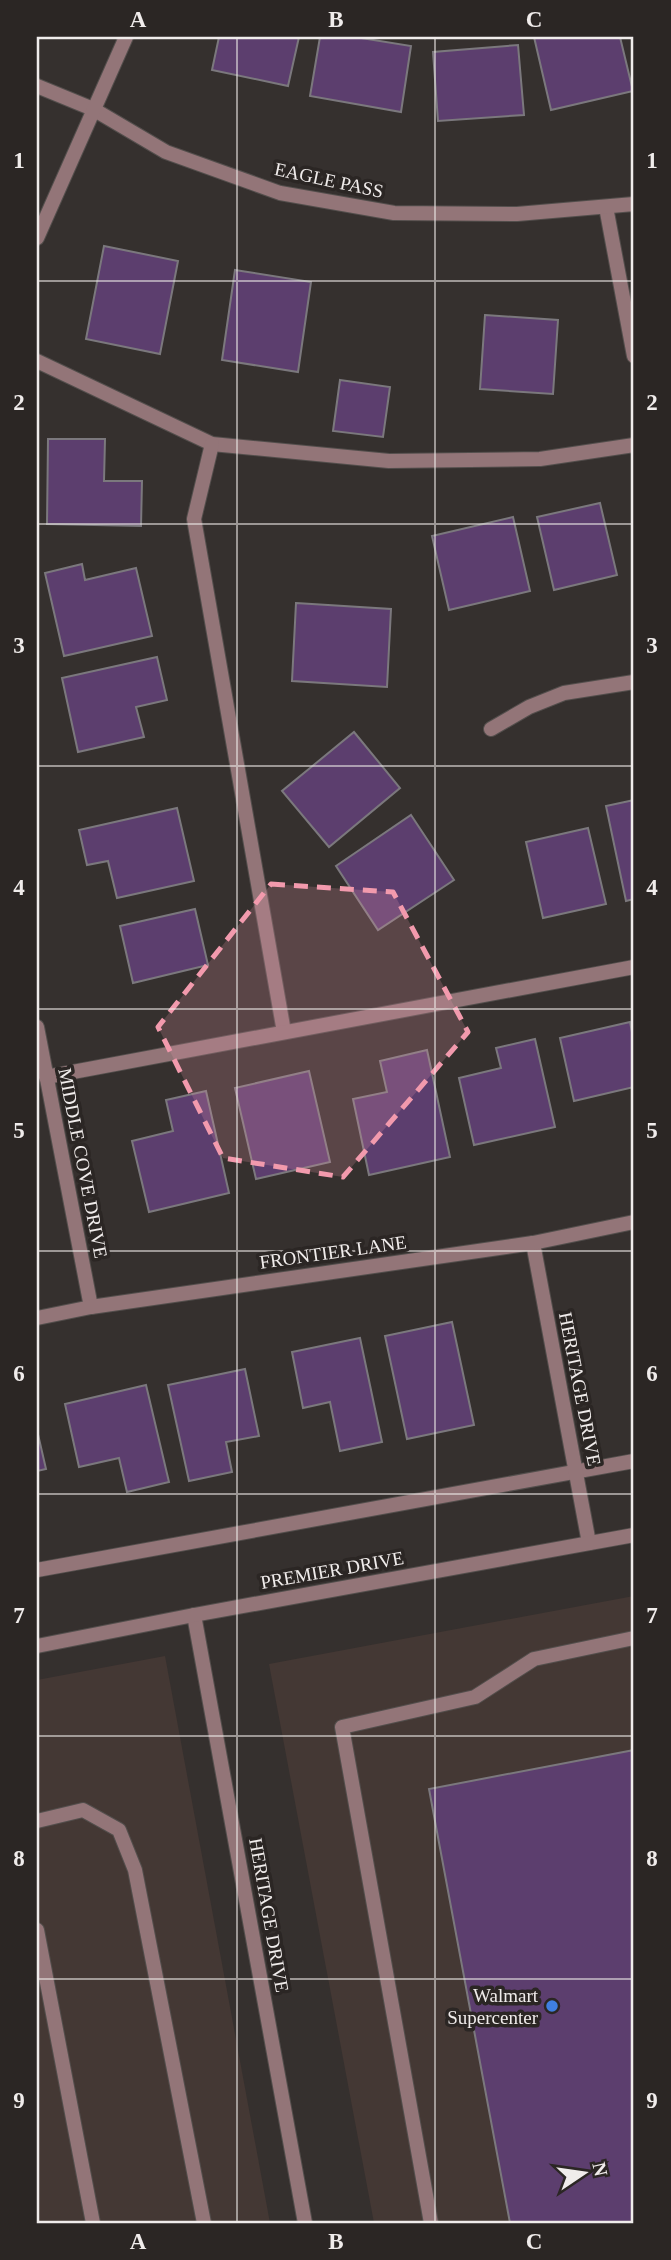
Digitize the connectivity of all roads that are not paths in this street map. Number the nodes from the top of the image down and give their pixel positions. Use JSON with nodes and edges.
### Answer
{"nodes":[{"id":1,"x":126,"y":37,"type":"edge"},
{"id":2,"x":37,"y":86,"type":"edge"},
{"id":3,"x":93,"y":109,"type":"junction"},
{"id":4,"x":634,"y":204,"type":"edge"},
{"id":5,"x":606,"y":207,"type":"junction"},
{"id":6,"x":37,"y":238,"type":"edge"},
{"id":7,"x":634,"y":356,"type":"edge"},
{"id":8,"x":37,"y":361,"type":"edge"},
{"id":9,"x":212,"y":444,"type":"junction"},
{"id":10,"x":634,"y":445,"type":"edge"},
{"id":11,"x":634,"y":682,"type":"edge"},
{"id":12,"x":491,"y":729,"type":"dead end"},
{"id":13,"x":634,"y":967,"type":"edge"},
{"id":14,"x":37,"y":1027,"type":"edge"},
{"id":15,"x":284,"y":1032,"type":"junction"},
{"id":16,"x":46,"y":1077,"type":"junction"},
{"id":17,"x":634,"y":1222,"type":"edge"},
{"id":18,"x":533,"y":1242,"type":"junction"},
{"id":19,"x":91,"y":1307,"type":"junction"},
{"id":20,"x":37,"y":1318,"type":"edge"},
{"id":21,"x":634,"y":1461,"type":"edge"},
{"id":22,"x":576,"y":1472,"type":"junction"},
{"id":23,"x":634,"y":1535,"type":"edge"},
{"id":24,"x":589,"y":1543,"type":"junction"},
{"id":25,"x":37,"y":1570,"type":"edge"},
{"id":26,"x":194,"y":1615,"type":"junction"},
{"id":27,"x":634,"y":1638,"type":"edge"},
{"id":28,"x":37,"y":1646,"type":"edge"},
{"id":29,"x":37,"y":1821,"type":"edge"},
{"id":30,"x":37,"y":1930,"type":"edge"},
{"id":31,"x":93,"y":2223,"type":"edge"},
{"id":32,"x":204,"y":2223,"type":"edge"},
{"id":33,"x":306,"y":2223,"type":"edge"},
{"id":34,"x":431,"y":2223,"type":"edge"}],
"edges":[{"from":1,"to":3,"type":"street"},
{"from":2,"to":3,"type":"street","name":"EAGLE PASS"},
{"from":3,"to":5,"type":"street","name":"EAGLE PASS"},
{"from":3,"to":6,"type":"street"},
{"from":4,"to":5,"type":"street","name":"EAGLE PASS"},
{"from":5,"to":7,"type":"street"},
{"from":8,"to":9,"type":"street"},
{"from":9,"to":10,"type":"street"},
{"from":9,"to":15,"type":"street"},
{"from":11,"to":12,"type":"street"},
{"from":13,"to":15,"type":"street"},
{"from":14,"to":16,"type":"street","name":"MIDDLE COVE DRIVE"},
{"from":15,"to":16,"type":"street"},
{"from":16,"to":19,"type":"street","name":"MIDDLE COVE DRIVE"},
{"from":17,"to":18,"type":"street","name":"FRONTIER LANE"},
{"from":18,"to":19,"type":"street","name":"FRONTIER LANE"},
{"from":18,"to":22,"type":"street","name":"HERITAGE DRIVE"},
{"from":19,"to":20,"type":"street","name":"FRONTIER LANE"},
{"from":21,"to":22,"type":"street"},
{"from":22,"to":24,"type":"street","name":"HERITAGE DRIVE"},
{"from":22,"to":25,"type":"street"},
{"from":23,"to":24,"type":"street","name":"PREMIER DRIVE"},
{"from":24,"to":26,"type":"street","name":"PREMIER DRIVE"},
{"from":26,"to":28,"type":"street","name":"PREMIER DRIVE"},
{"from":26,"to":33,"type":"street","name":"HERITAGE DRIVE"},
{"from":27,"to":34,"type":"street"},
{"from":29,"to":32,"type":"street"},
{"from":30,"to":31,"type":"street"}]}
